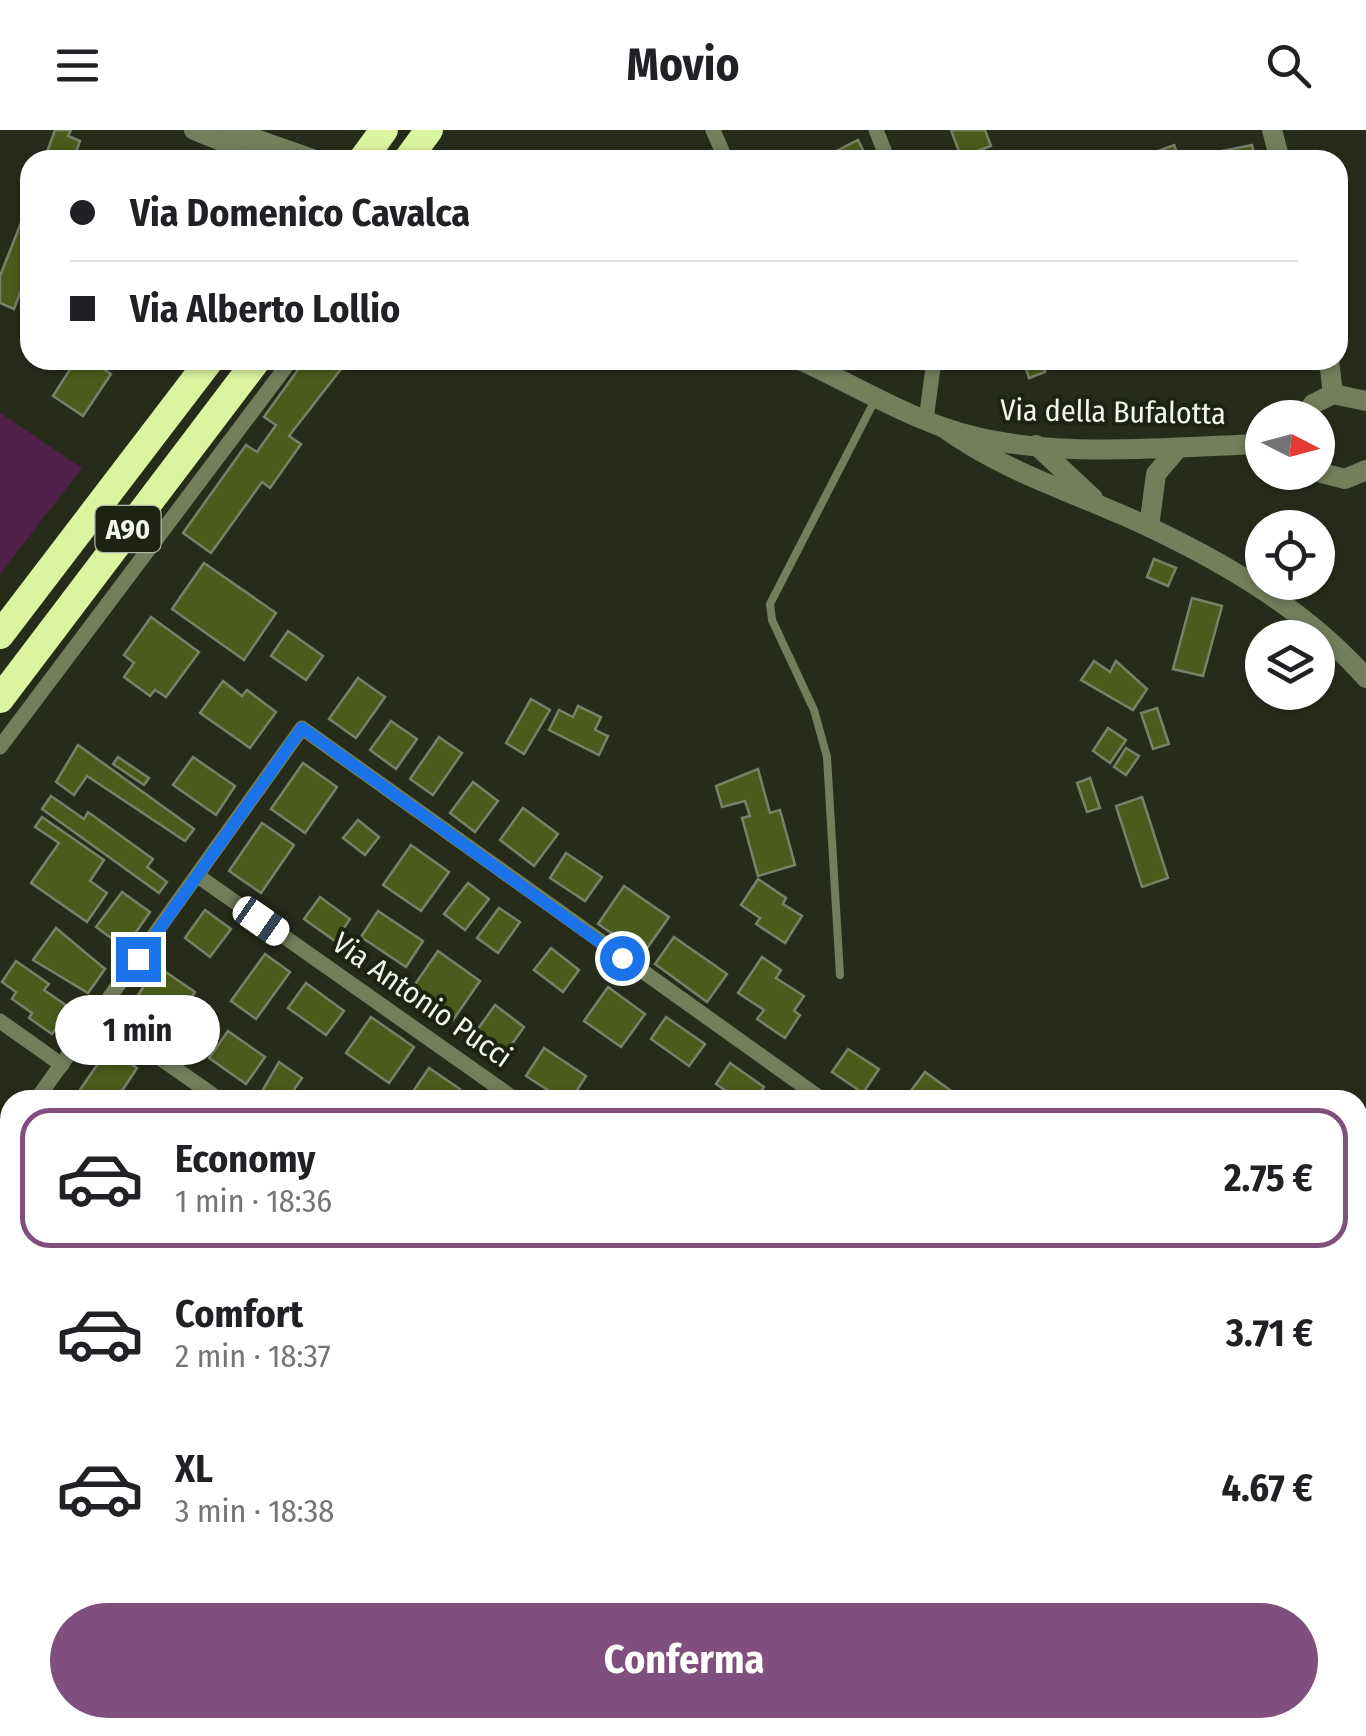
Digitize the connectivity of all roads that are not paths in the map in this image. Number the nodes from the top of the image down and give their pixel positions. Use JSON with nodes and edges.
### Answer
{"nodes":[{"id":1,"x":194,"y":130,"type":"edge"},
{"id":2,"x":230,"y":130,"type":"edge"},
{"id":3,"x":243,"y":150,"type":"edge"},
{"id":4,"x":287,"y":150,"type":"edge"},
{"id":5,"x":202,"y":370,"type":"edge"},
{"id":6,"x":249,"y":370,"type":"edge"},
{"id":7,"x":283,"y":370,"type":"edge"},
{"id":8,"x":821,"y":370,"type":"edge"},
{"id":9,"x":934,"y":370,"type":"edge"},
{"id":10,"x":1330,"y":370,"type":"edge"},
{"id":11,"x":1332,"y":394,"type":"junction"},
{"id":12,"x":877,"y":396,"type":"junction"},
{"id":13,"x":1321,"y":400,"type":"edge"},
{"id":14,"x":1366,"y":401,"type":"edge"},
{"id":15,"x":935,"y":424,"type":"junction"},
{"id":16,"x":1036,"y":445,"type":"junction"},
{"id":17,"x":1245,"y":445,"type":"edge"},
{"id":18,"x":1178,"y":448,"type":"junction"},
{"id":19,"x":1366,"y":470,"type":"edge"},
{"id":20,"x":1335,"y":477,"type":"edge"},
{"id":21,"x":1111,"y":511,"type":"junction"},
{"id":22,"x":1149,"y":527,"type":"junction"},
{"id":23,"x":0,"y":635,"type":"edge"},
{"id":24,"x":1366,"y":678,"type":"edge"},
{"id":25,"x":0,"y":699,"type":"edge"},
{"id":26,"x":0,"y":747,"type":"edge"},
{"id":27,"x":198,"y":876,"type":"junction"},
{"id":28,"x":840,"y":975,"type":"dead end"},
{"id":29,"x":98,"y":1014,"type":"junction"},
{"id":30,"x":0,"y":1022,"type":"edge"},
{"id":31,"x":62,"y":1065,"type":"junction"},
{"id":32,"x":43,"y":1090,"type":"edge"},
{"id":33,"x":206,"y":1090,"type":"edge"},
{"id":34,"x":502,"y":1090,"type":"edge"},
{"id":35,"x":809,"y":1090,"type":"edge"}],
"edges":[{"from":1,"to":3,"type":"street"},
{"from":2,"to":4,"type":"street"},
{"from":5,"to":23,"type":"highway","number":"A90"},
{"from":6,"to":25,"type":"highway","number":"A90"},
{"from":7,"to":26,"type":"street"},
{"from":8,"to":12,"type":"street","name":"Via della Bufalotta"},
{"from":9,"to":15,"type":"street"},
{"from":10,"to":11,"type":"street"},
{"from":11,"to":13,"type":"street"},
{"from":11,"to":14,"type":"street"},
{"from":12,"to":15,"type":"street","name":"Via della Bufalotta"},
{"from":12,"to":28,"type":"lane"},
{"from":15,"to":16,"type":"street","name":"Via della Bufalotta"},
{"from":15,"to":21,"type":"street"},
{"from":16,"to":18,"type":"street","name":"Via della Bufalotta"},
{"from":16,"to":21,"type":"street"},
{"from":17,"to":18,"type":"street","name":"Via della Bufalotta"},
{"from":18,"to":22,"type":"street"},
{"from":19,"to":20,"type":"street"},
{"from":21,"to":22,"type":"street"},
{"from":22,"to":24,"type":"street"},
{"from":27,"to":29,"type":"street"},
{"from":27,"to":34,"type":"street","name":"Via Antonio Pucci"},
{"from":27,"to":35,"type":"street"},
{"from":29,"to":31,"type":"street"},
{"from":29,"to":33,"type":"street"},
{"from":30,"to":31,"type":"street"},
{"from":31,"to":32,"type":"street"}]}
